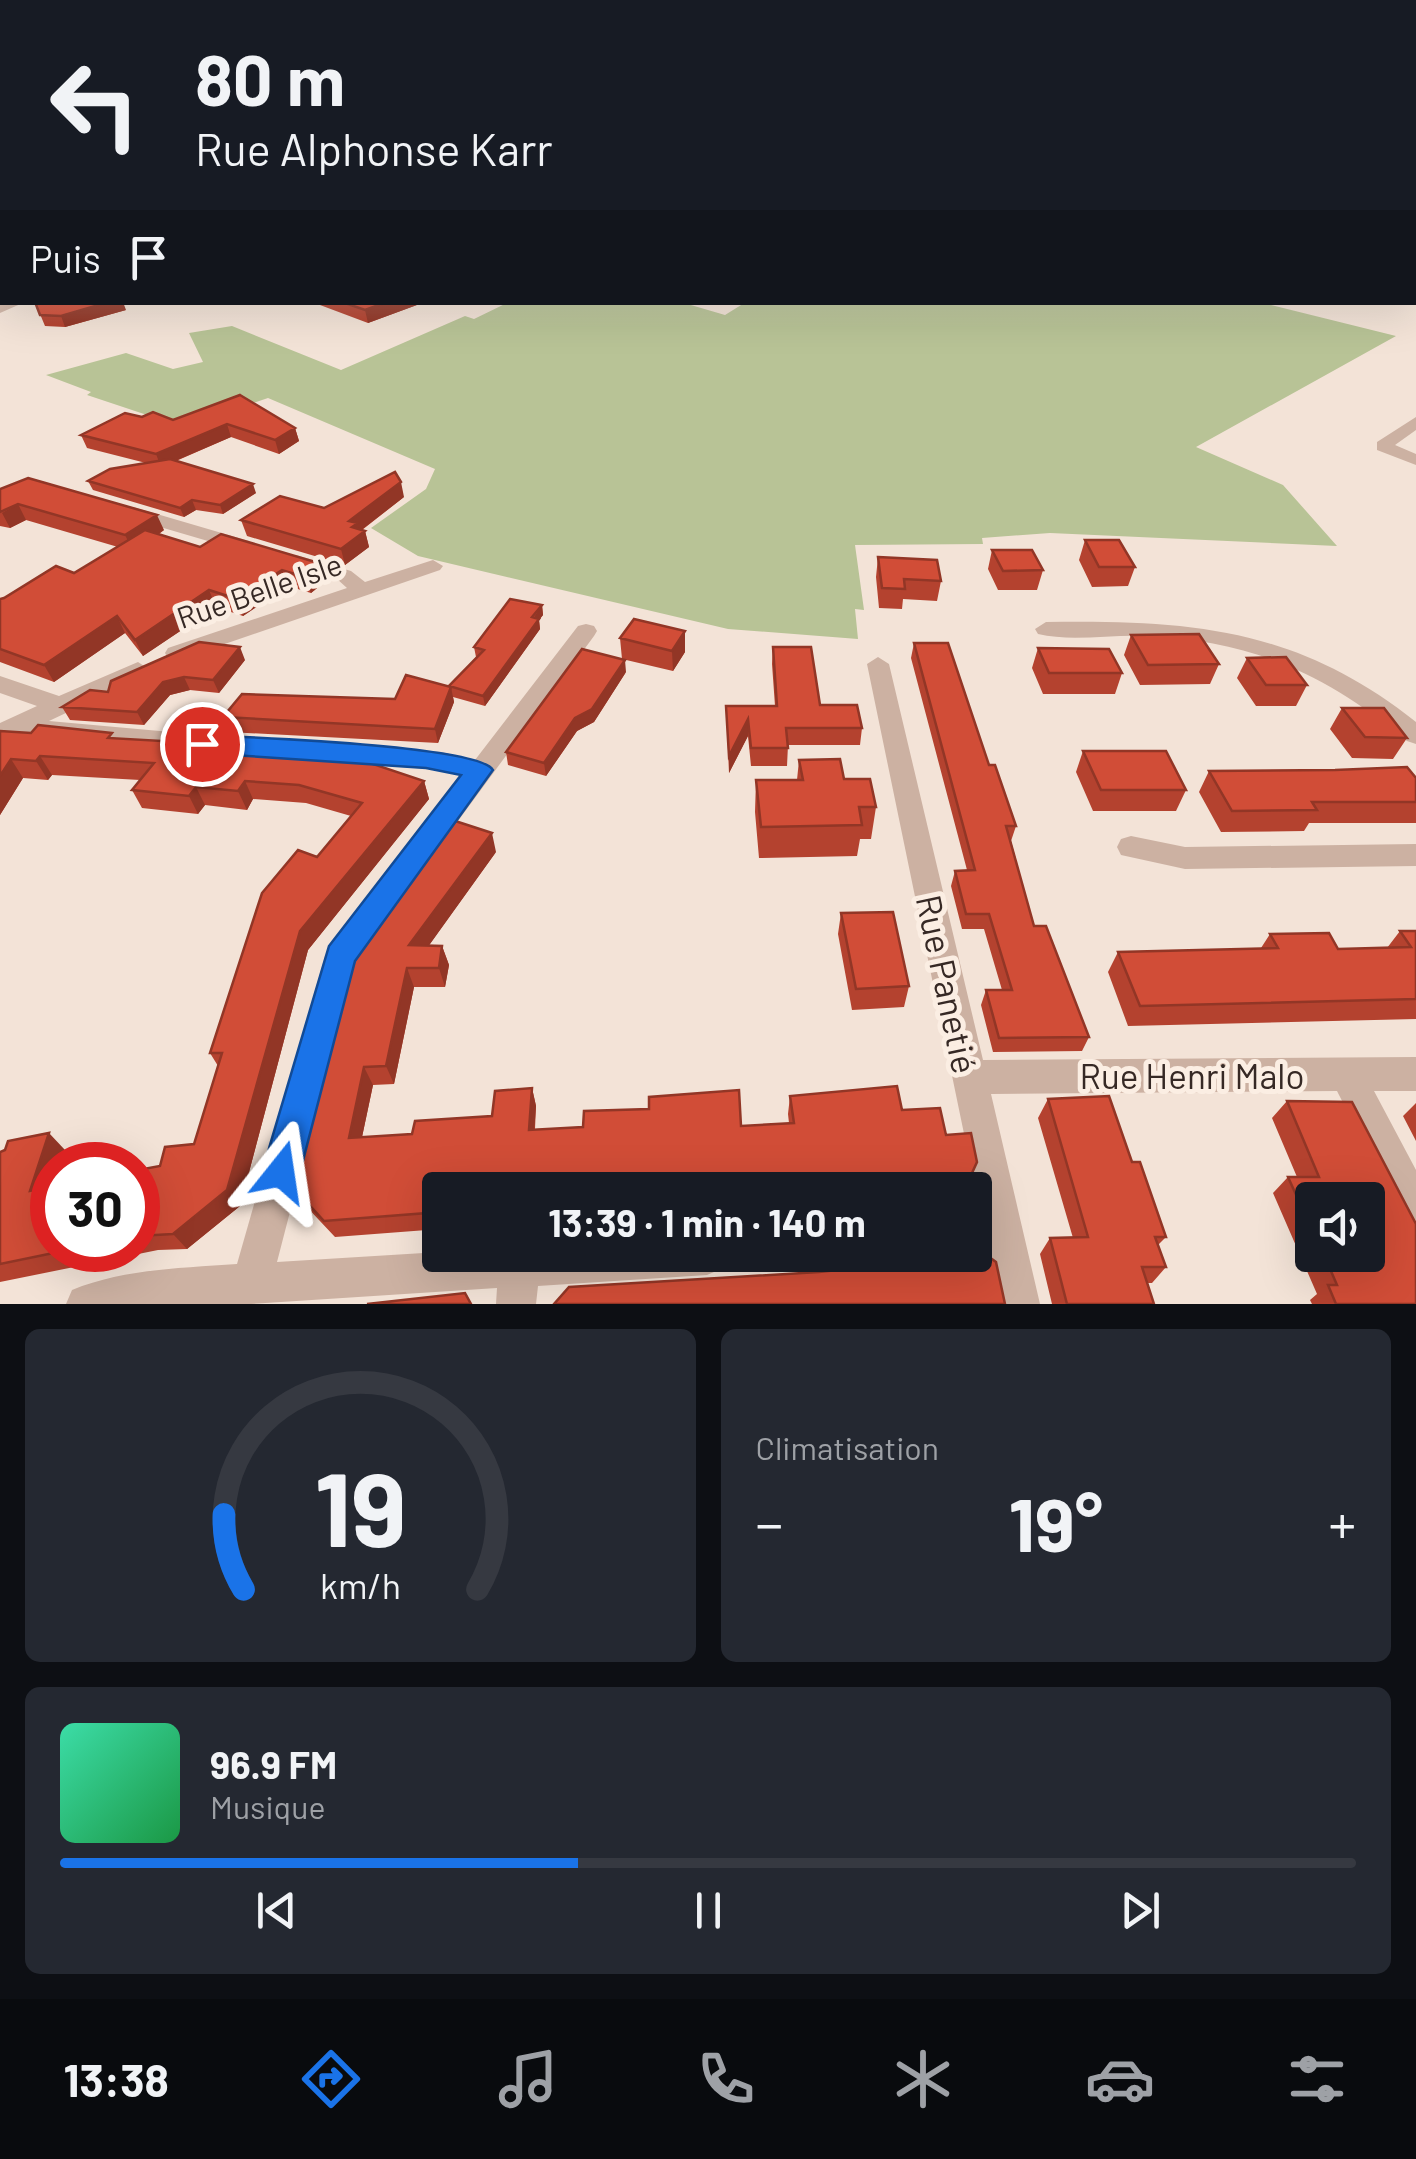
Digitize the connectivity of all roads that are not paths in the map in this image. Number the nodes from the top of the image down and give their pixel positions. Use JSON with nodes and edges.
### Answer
{"nodes":[{"id":1,"x":1416,"y":422,"type":"edge"},
{"id":2,"x":1416,"y":460,"type":"edge"},
{"id":3,"x":117,"y":508,"type":"edge"},
{"id":4,"x":433,"y":566,"type":"dead end"},
{"id":5,"x":361,"y":589,"type":"junction"},
{"id":6,"x":1046,"y":629,"type":"dead end"},
{"id":7,"x":586,"y":631,"type":"dead end"},
{"id":8,"x":878,"y":664,"type":"dead end"},
{"id":9,"x":0,"y":684,"type":"edge"},
{"id":10,"x":58,"y":705,"type":"junction"},
{"id":11,"x":7,"y":729,"type":"edge"},
{"id":12,"x":1416,"y":735,"type":"edge"},
{"id":13,"x":248,"y":747,"type":"edge"},
{"id":14,"x":307,"y":751,"type":"edge"},
{"id":15,"x":480,"y":770,"type":"junction"},
{"id":16,"x":1131,"y":847,"type":"dead end"},
{"id":17,"x":1416,"y":854,"type":"edge"},
{"id":18,"x":1346,"y":1074,"type":"junction"},
{"id":19,"x":1416,"y":1074,"type":"edge"},
{"id":20,"x":969,"y":1077,"type":"junction"},
{"id":21,"x":982,"y":1172,"type":"edge"},
{"id":22,"x":1416,"y":1208,"type":"edge"},
{"id":23,"x":992,"y":1240,"type":"edge"},
{"id":24,"x":603,"y":1272,"type":"edge"},
{"id":25,"x":251,"y":1284,"type":"junction"},
{"id":26,"x":517,"y":1286,"type":"edge"},
{"id":27,"x":86,"y":1304,"type":"edge"},
{"id":28,"x":1020,"y":1304,"type":"edge"}],
"edges":[{"from":1,"to":2,"type":"street"},
{"from":3,"to":5,"type":"street"},
{"from":4,"to":5,"type":"street","name":"Rue Belle Isle"},
{"from":5,"to":10,"type":"street","name":"Rue Belle Isle"},
{"from":6,"to":12,"type":"street"},
{"from":7,"to":15,"type":"street"},
{"from":8,"to":20,"type":"street","name":"Rue Panetié"},
{"from":9,"to":10,"type":"street"},
{"from":10,"to":11,"type":"street","name":"Rue Belle Isle"},
{"from":11,"to":13,"type":"street"},
{"from":14,"to":15,"type":"street"},
{"from":15,"to":25,"type":"street"},
{"from":16,"to":17,"type":"street"},
{"from":18,"to":19,"type":"street","name":"Rue Henri Malo"},
{"from":18,"to":20,"type":"street","name":"Rue Henri Malo"},
{"from":18,"to":22,"type":"street"},
{"from":20,"to":21,"type":"street","name":"Rue Panetié"},
{"from":23,"to":28,"type":"street","name":"Rue Panetié"},
{"from":24,"to":26,"type":"street"},
{"from":25,"to":26,"type":"street"},
{"from":25,"to":27,"type":"street"}]}
